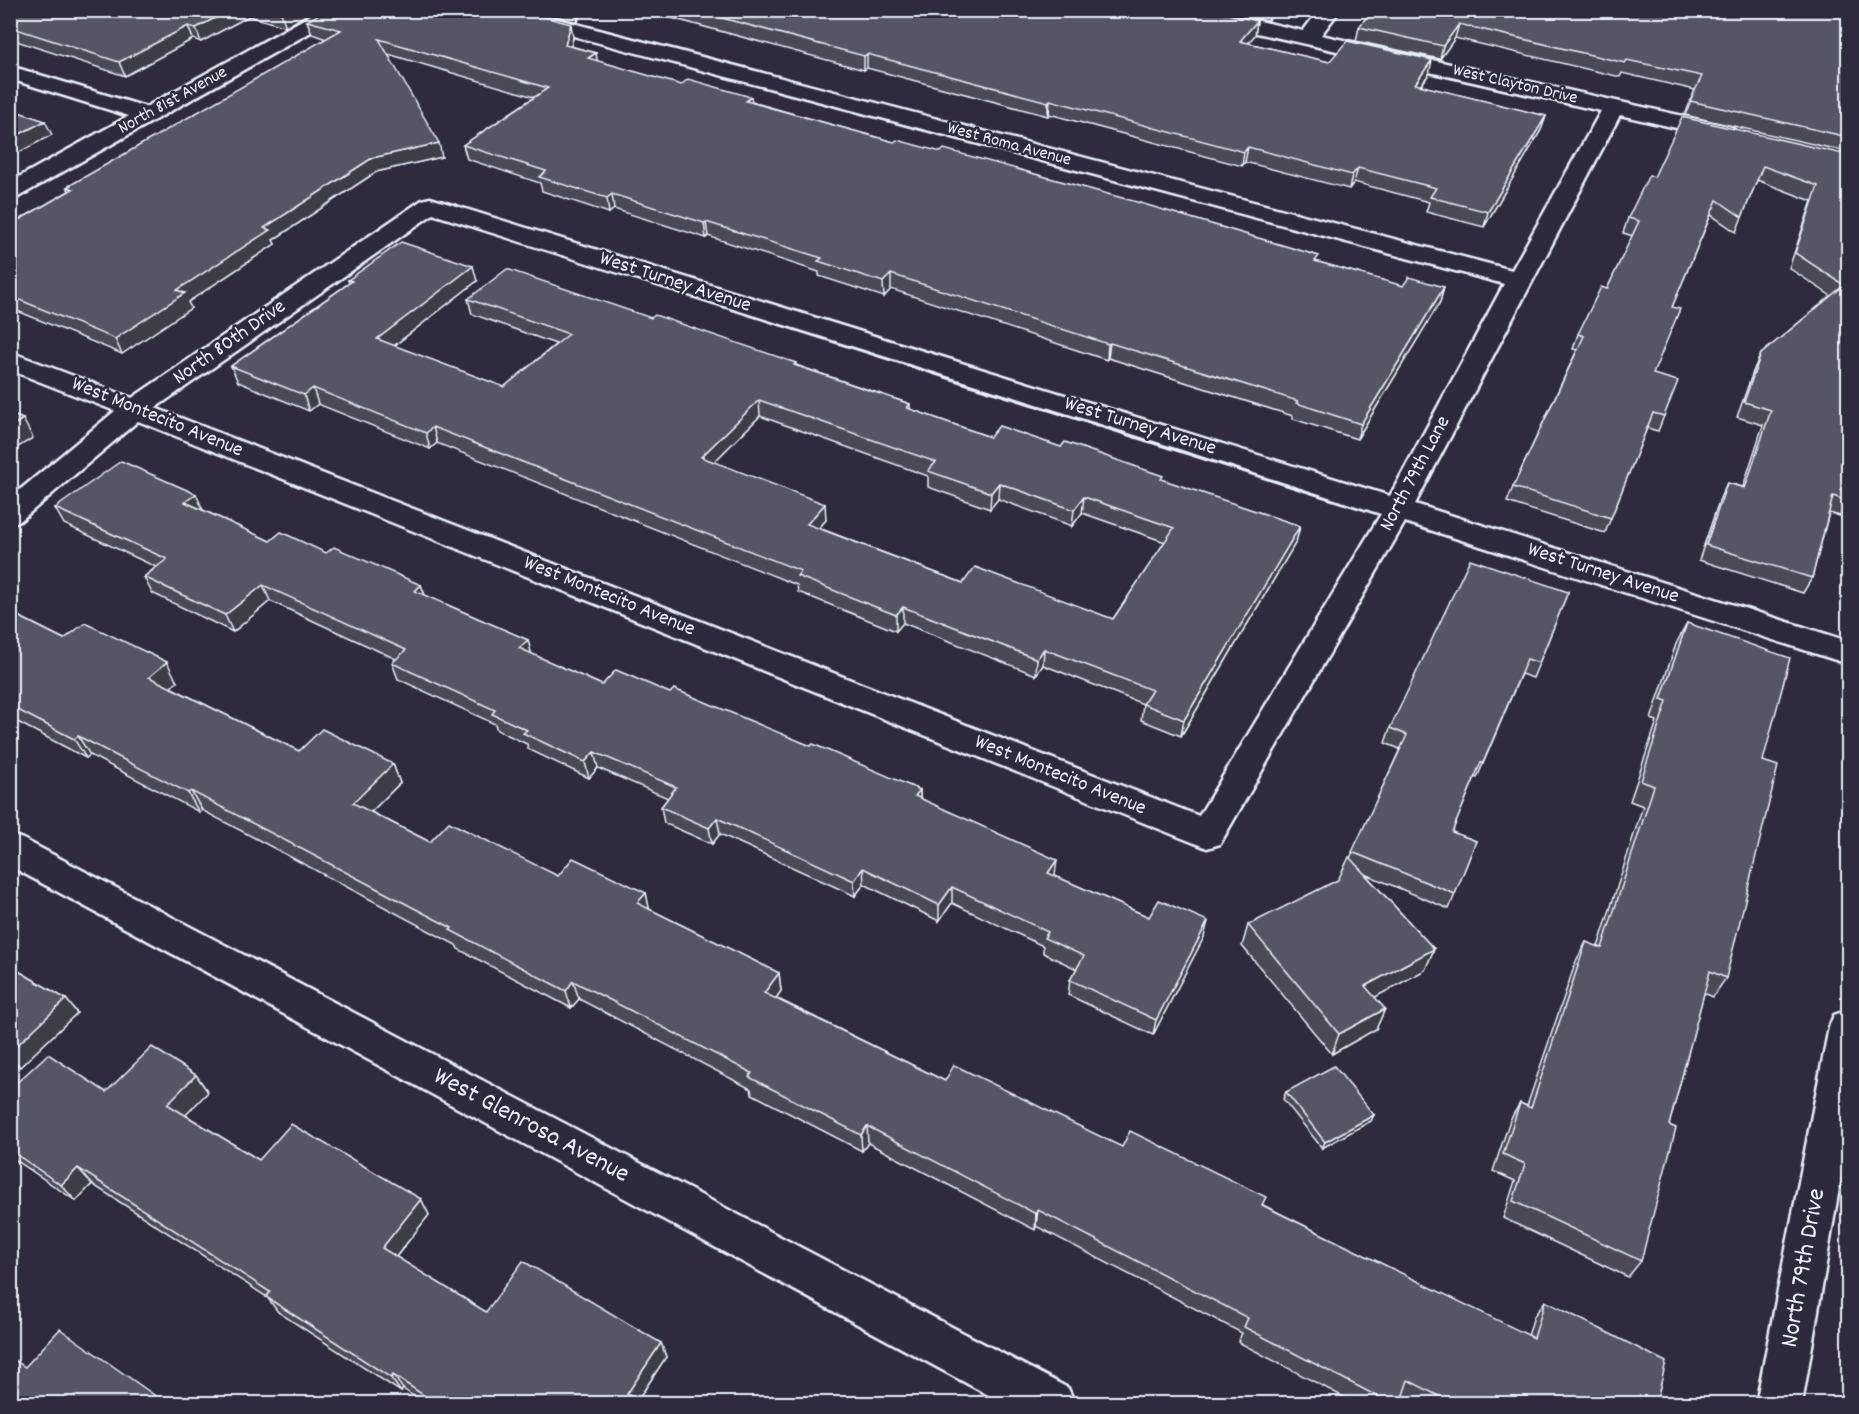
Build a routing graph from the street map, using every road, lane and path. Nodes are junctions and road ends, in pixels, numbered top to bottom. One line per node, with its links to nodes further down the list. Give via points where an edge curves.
1 (336, 10): 8 (street, North 81st Avenue)
2 (498, 10): 12 (street, West Roma Avenue)
3 (1182, 10): 5 (street, West Clayton Drive)
4 (1330, 10): 5 (street)
5 (1308, 39): 7 (street, West Clayton Drive)
6 (10, 72): 8 (street)
7 (1614, 107): 9 (street, West Clayton Drive); 12 (street, North 79th Lane)
8 (148, 115): 10 (street, North 81st Avenue)
9 (1748, 138)
10 (10, 192)
11 (430, 205): 14 (street, North 80th Drive); 15 (street, West Turney Avenue)
12 (1519, 280): 15 (street, North 79th Lane)
13 (10, 360): 14 (street, West Montecito Avenue)
14 (135, 409): 16 (street, North 80th Drive); 18 (street, West Montecito Avenue)
15 (1398, 509): 17 (street, West Turney Avenue); 18 (street, North 79th Lane)
16 (10, 514)
17 (1848, 653)
18 (1207, 834)
19 (10, 849): 22 (street, West Glenrosa Avenue)
20 (1848, 1027): 21 (street, North 79th Drive)
21 (1839, 1128): 23 (street, North 79th Drive)
22 (1052, 1404)
23 (1779, 1404)

